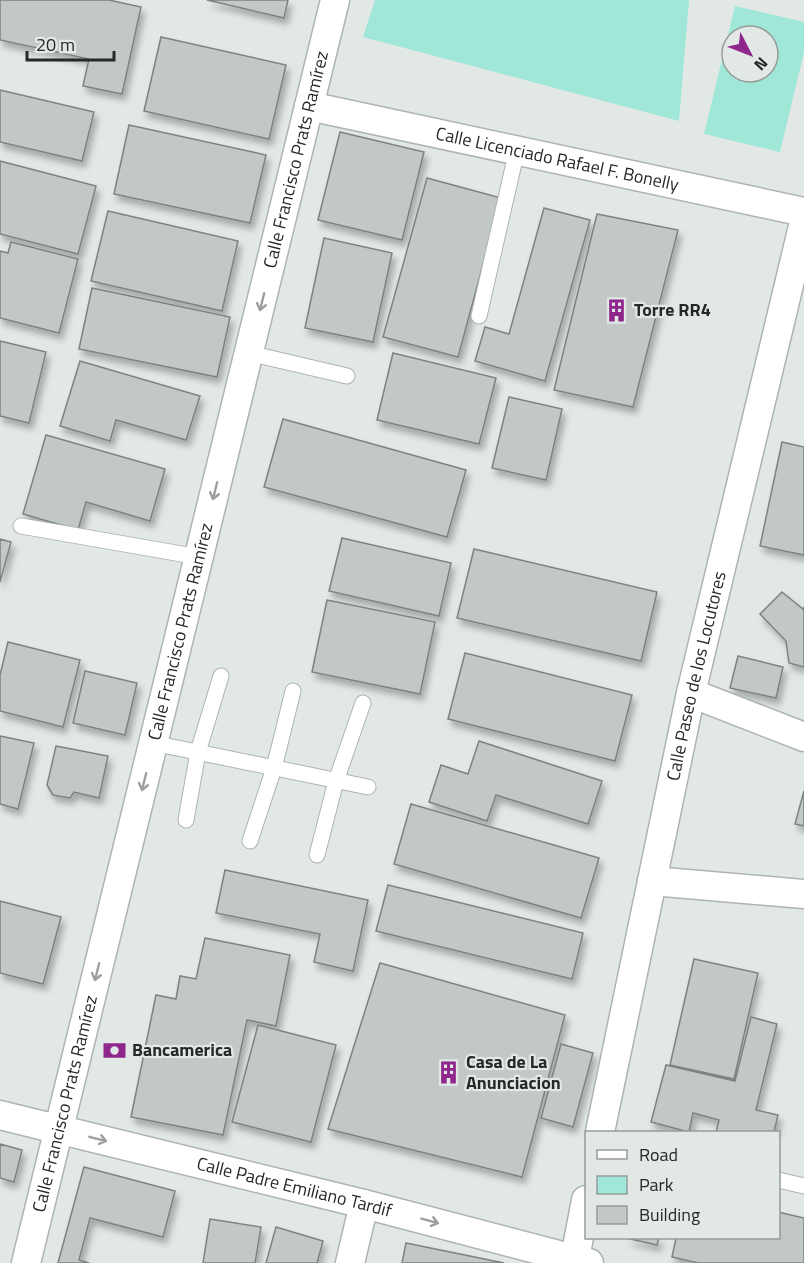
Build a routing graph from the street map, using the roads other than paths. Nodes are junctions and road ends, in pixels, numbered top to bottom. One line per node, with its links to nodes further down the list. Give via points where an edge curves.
1 (335, 0): 2 (street, Calle Francisco Prats Ramírez)
2 (309, 106): 3 (street, Calle Licenciado Rafael F. Bonelly); 7 (street, Calle Francisco Prats Ramírez, one-way to 7)
3 (517, 150): 4 (street, Calle Licenciado Rafael F. Bonelly); 6 (lane)
4 (804, 212)
5 (804, 222): 13 (street, Calle Paseo de los Locutores)
6 (479, 316)
7 (249, 354): 8 (lane); 10 (street, Calle Francisco Prats Ramírez, one-way to 10)
8 (347, 376)
9 (21, 526): 10 (lane)
10 (199, 557): 16 (street, Calle Francisco Prats Ramírez)
11 (221, 676): 17 (lane)
12 (292, 691): 18 (lane)
13 (691, 693): 15 (street); 24 (street, Calle Paseo de los Locutores)
14 (363, 703): 19 (lane)
15 (804, 737)
16 (153, 743): 17 (lane); 27 (street, Calle Francisco Prats Ramírez, one-way to 27)
17 (198, 752): 18 (lane); 21 (lane)
18 (274, 768): 19 (lane); 22 (lane)
19 (336, 781): 20 (lane); 23 (lane)
20 (368, 787)
21 (186, 820)
22 (250, 841)
23 (317, 855)
24 (652, 881): 25 (street); 28 (street, Calle Paseo de los Locutores)
25 (804, 894)
26 (0, 1115): 27 (street, Calle Padre Emiliano Tardif)
27 (58, 1130): 31 (street, Calle Padre Emiliano Tardif, one-way to 31); 34 (street, Calle Francisco Prats Ramírez)
28 (600, 1131)
29 (780, 1180): 30 (lane)
30 (804, 1186)
31 (364, 1204): 33 (street, Calle Padre Emiliano Tardif, one-way to 33); 35 (street)
32 (585, 1209): 33 (street)
33 (579, 1262)
34 (26, 1263)
35 (350, 1263)

